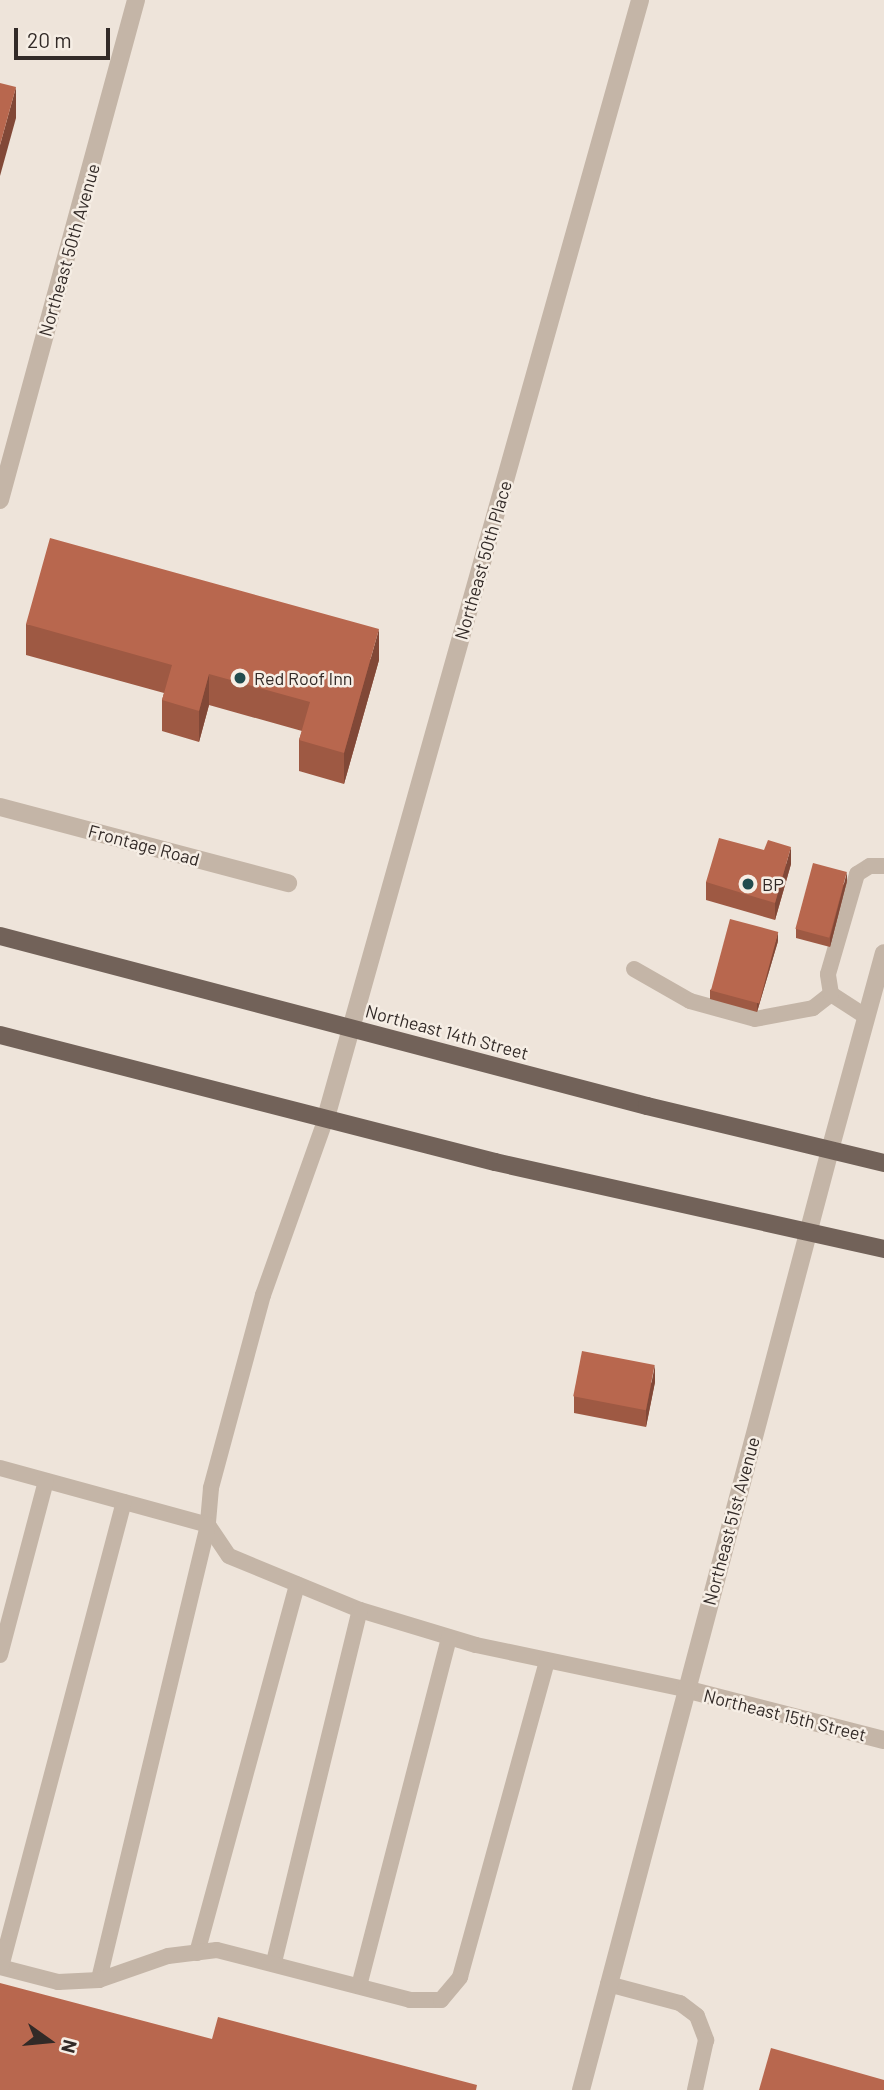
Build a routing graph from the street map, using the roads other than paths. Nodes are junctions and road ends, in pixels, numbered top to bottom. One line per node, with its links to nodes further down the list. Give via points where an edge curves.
1 (136, 0): 3 (street, Northeast 50th Avenue)
2 (640, 0): 12 (street, Northeast 50th Place)
3 (0, 500)
4 (0, 807): 6 (street, Frontage Road)
5 (884, 866): 10 (lane, via 870,866 857,874 850,889 828,974)
6 (288, 883)
7 (0, 936): 12 (main road, Northeast 14th Street)
8 (884, 953): 11 (street, Northeast 51st Avenue)
9 (634, 969): 10 (lane, via 690,1001 755,1019 813,1007)
10 (831, 994): 11 (lane)
11 (865, 1017): 15 (street, Northeast 51st Avenue)
12 (351, 1029): 14 (street, Northeast 50th Place); 15 (main road, Northeast 14th Street)
13 (0, 1035): 14 (main road)
14 (325, 1121): 17 (main road); 22 (lane, via 263,1295 211,1488)
15 (830, 1150): 16 (main road, Northeast 14th Street); 17 (street, Northeast 51st Avenue)
16 (884, 1163)
17 (809, 1233): 18 (main road); 29 (street, Northeast 51st Avenue)
18 (884, 1249)
19 (0, 1468): 20 (lane)
20 (46, 1481): 21 (lane); 25 (lane)
21 (124, 1502): 22 (lane); 33 (lane)
22 (208, 1525): 23 (lane, via 229,1556); 34 (lane)
23 (298, 1584): 24 (lane); 31 (lane)
24 (360, 1610): 26 (lane); 32 (lane)
25 (4, 1626): 27 (lane)
26 (449, 1637): 28 (lane); 36 (lane)
27 (0, 1655)
28 (547, 1661): 29 (lane); 36 (lane, via 460,1977 441,2000 410,2000)
29 (685, 1689): 30 (street, Northeast 15th Street); 35 (street, Northeast 51st Avenue)
30 (884, 1740)
31 (197, 1953): 32 (lane, via 217,1950); 34 (lane, via 168,1956)
32 (274, 1962): 36 (lane)
33 (1, 1967): 34 (lane, via 58,1982)
34 (99, 1980)
35 (608, 1984): 37 (street, Northeast 51st Avenue); 38 (lane, via 680,2003 697,2016 706,2040)
36 (359, 1986)
37 (581, 2090)
38 (695, 2090)

